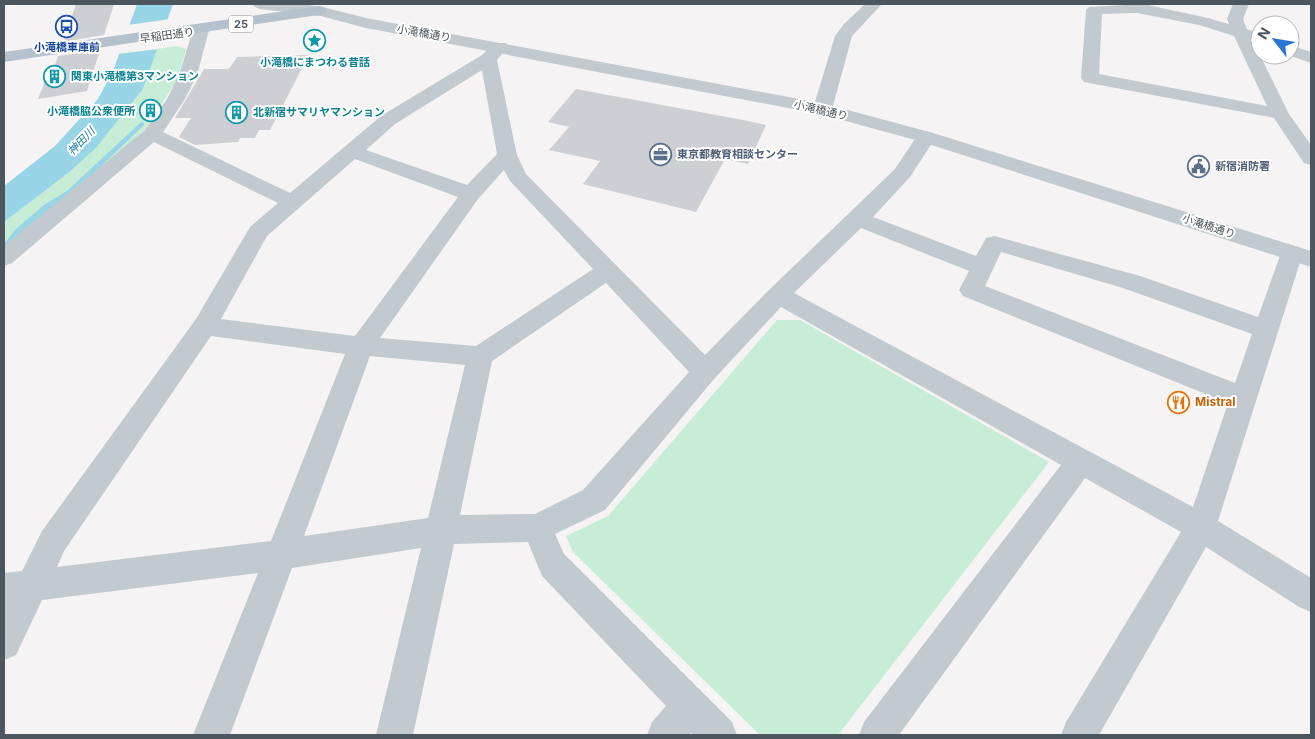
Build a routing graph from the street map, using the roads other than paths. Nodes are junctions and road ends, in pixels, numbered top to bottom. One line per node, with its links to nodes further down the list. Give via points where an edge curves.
1 (260, 4): 6 (street)
2 (349, 4): 6 (street)
3 (874, 4): 12 (street, via 844,36)
4 (1241, 4): 8 (street, via 1235,19)
5 (1136, 6): 8 (street); 13 (street, via 1094,10 1090,78)
6 (316, 8): 7 (main road, 早稲田通り / 25); 10 (street, 小滝橋通り)
7 (201, 30): 11 (main road, 早稲田通り / 25); 14 (street, via 188,75)
8 (1240, 32): 9 (street); 13 (street)
9 (1250, 35)
10 (494, 53): 12 (street, 小滝橋通り); 16 (street, via 388,120); 17 (street)
11 (4, 57)
12 (822, 109): 15 (street, 小滝橋通り)
13 (1280, 114): 18 (street)
14 (152, 134): 20 (street); 23 (street)
15 (926, 137): 21 (street, via 903,173); 22 (street, 小滝橋通り)
16 (351, 151): 19 (street); 20 (street)
17 (507, 155): 19 (street); 25 (street, via 517,177)
18 (1311, 159)
19 (471, 194): 29 (street)
20 (292, 202): 27 (street, via 258,232)
21 (858, 219): 24 (street); 26 (street)
22 (1302, 256): 28 (street)
23 (4, 258)
24 (982, 267): 28 (street, via 994,243 1208,307); 32 (street, via 971,290)
25 (608, 270): 30 (street); 31 (street)
26 (778, 295): 31 (street); 33 (street)
27 (205, 326): 29 (street); 38 (street)
28 (1267, 330): 32 (street)
29 (360, 346): 30 (street); 37 (street)
30 (480, 356): 36 (street)
31 (705, 372): 35 (street, via 594,500)
32 (1244, 398): 34 (street)
33 (1080, 461): 34 (street); 46 (street)
34 (1201, 527): 39 (street); 47 (street)
35 (537, 528): 36 (street); 41 (street, via 553,565)
36 (442, 530): 37 (street); 43 (street)
37 (280, 555): 38 (street); 42 (street)
38 (18, 588): 40 (street)
39 (1311, 596)
40 (4, 644)
41 (690, 707): 44 (street); 45 (street)
42 (212, 735)
43 (396, 735)
44 (665, 735)
45 (719, 735)
46 (877, 735)
47 (1079, 735)

